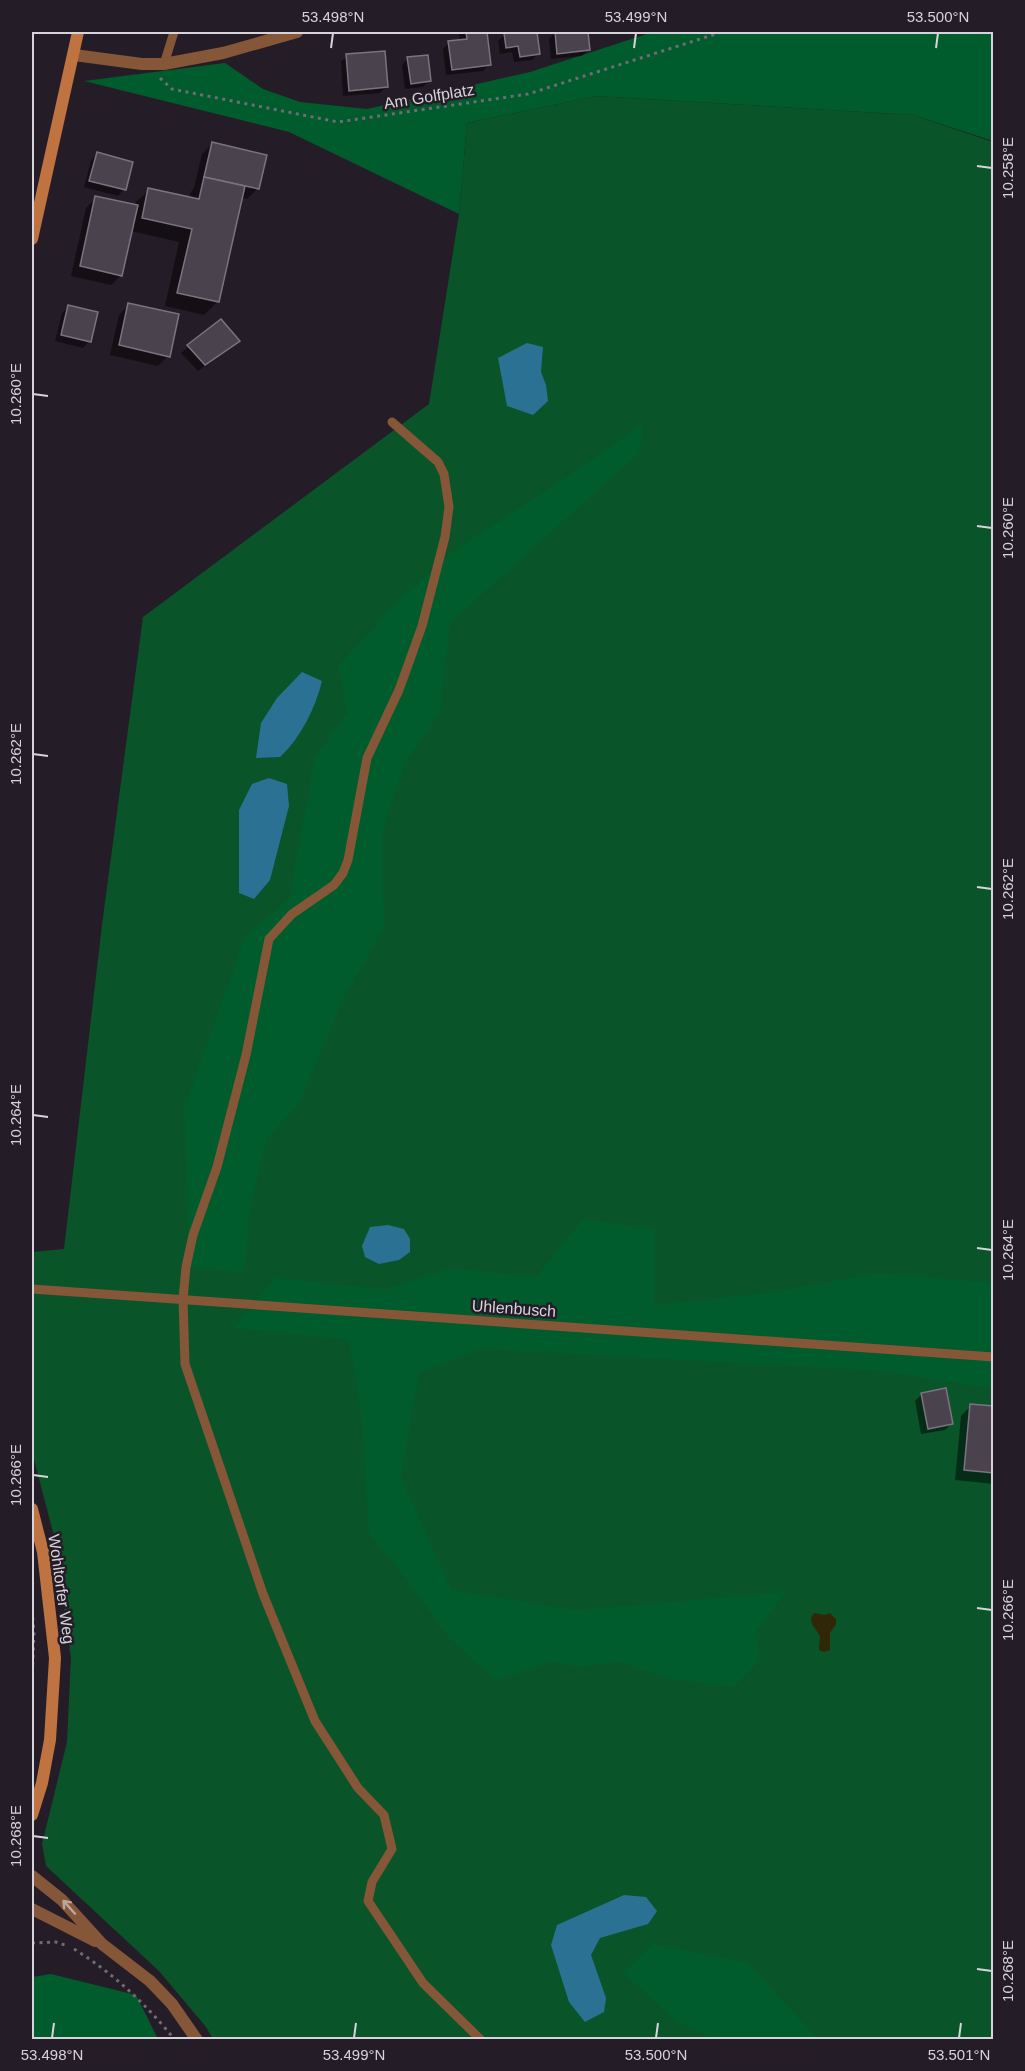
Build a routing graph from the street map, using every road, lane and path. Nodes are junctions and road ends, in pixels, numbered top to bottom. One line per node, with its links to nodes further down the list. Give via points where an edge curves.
1 (78, 32): 5 (main road)
2 (174, 32): 7 (lane)
3 (297, 32): 7 (street, via 223,53)
4 (722, 32): 6 (path, Am Golfplatz, via 528,93 338,122 172,89)
5 (74, 55): 6 (street); 8 (main road)
6 (142, 64): 7 (street)
7 (164, 64)
8 (32, 239)
9 (392, 422): 11 (lane, via 438,462 444,474 449,507 444,537 422,626 399,690 367,758 343,873 334,885 292,914 268,939 246,1055 217,1167 193,1235)
10 (32, 1289): 11 (lane, Uhlenbusch)
11 (183, 1299): 12 (lane, Uhlenbusch); 25 (lane, via 185,1364 263,1594 315,1721 358,1788 384,1815 393,1850 372,1882 368,1901 423,1983)
12 (993, 1357)
13 (32, 1509): 16 (main road, Wohltorfer Weg, via 43,1552 55,1658 50,1740)
14 (32, 1610): 15 (path)
15 (32, 1682)
16 (32, 1815)
17 (32, 1876): 22 (street, one-way to 17, via 62,1900)
18 (32, 1909): 19 (street)
19 (46, 1917): 20 (street); 22 (street)
20 (32, 1918)
21 (32, 1943): 23 (path, via 56,1942 81,1953 128,1989)
22 (102, 1944): 24 (street, via 150,1981)
23 (175, 2040)
24 (197, 2040)
25 (481, 2040)

